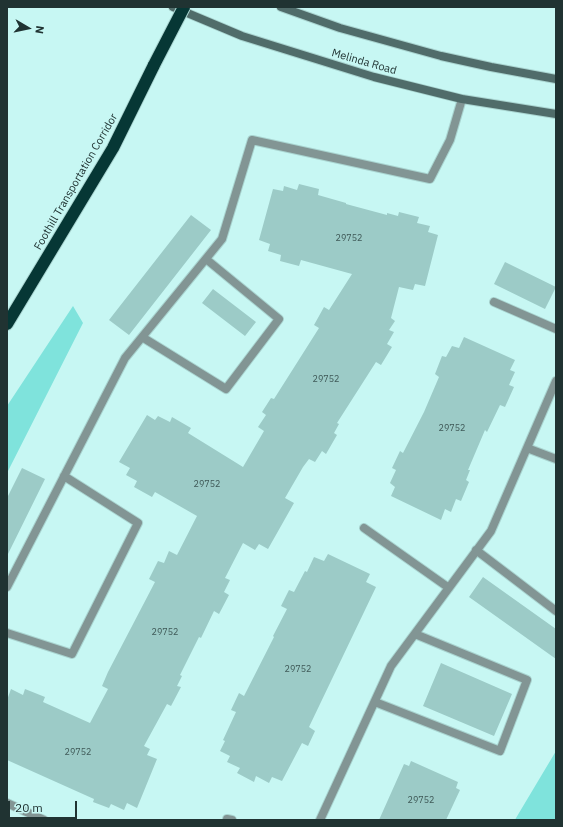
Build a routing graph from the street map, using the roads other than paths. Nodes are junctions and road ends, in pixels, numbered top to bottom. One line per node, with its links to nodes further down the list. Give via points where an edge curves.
1 (173, 7): 5 (main road, Melinda Road, via 242,36 374,77)
2 (184, 7): 9 (highway, Foothill Transportation Corridor, bridge, via 113,148)
3 (281, 7): 4 (main road, via 340,28 441,56)
4 (556, 78)
5 (462, 99): 6 (main road, Melinda Road); 7 (lane, via 450,140 430,178 252,140 222,238)
6 (556, 114)
7 (206, 259): 11 (lane); 11 (lane, via 278,319 226,389)
8 (494, 302): 10 (lane)
9 (7, 324)
10 (556, 329)
11 (142, 337): 15 (lane, via 125,358)
12 (556, 383): 13 (lane)
13 (527, 448): 14 (lane); 17 (lane, via 491,530)
14 (556, 459)
15 (64, 476): 18 (lane); 21 (lane, via 138,523 72,654)
16 (364, 528): 19 (lane)
17 (476, 550): 19 (lane); 20 (lane)
18 (7, 587)
19 (449, 588): 22 (lane)
20 (556, 611)
21 (7, 633)
22 (415, 634): 23 (lane, via 391,666); 23 (lane, via 526,680 500,751)
23 (375, 702): 26 (lane)
24 (7, 803): 25 (lane)
25 (44, 820)
26 (320, 820)

